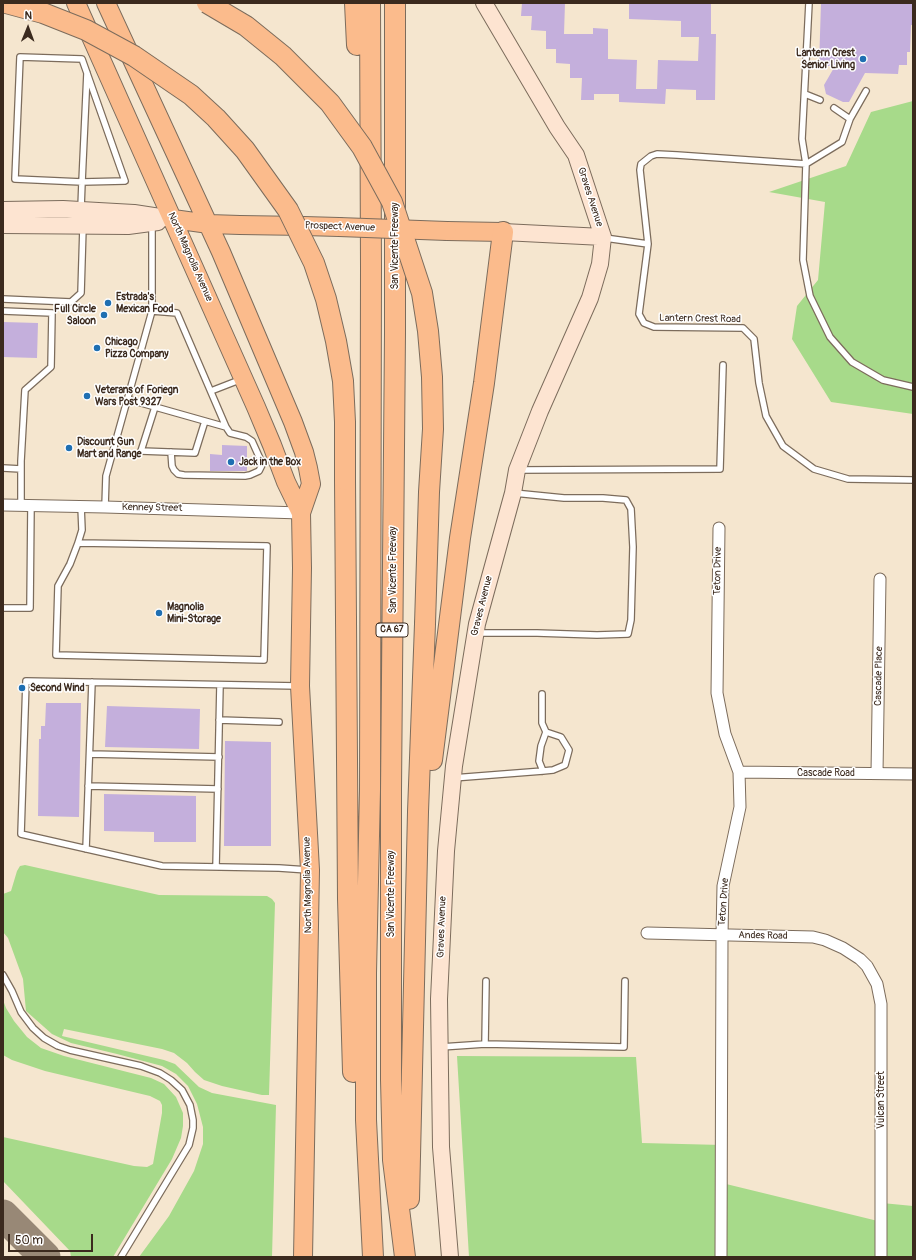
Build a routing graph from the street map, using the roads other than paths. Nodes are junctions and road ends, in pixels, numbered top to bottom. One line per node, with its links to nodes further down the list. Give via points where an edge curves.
1 (6, 3): 87 (highway, bridge, via 44,13 86,30 134,56 191,95 216,118 245,150 288,210 314,263 326,299 343,381 348,899 353,1069)
2 (32, 3): 11 (highway)
3 (76, 3): 22 (main road, North Magnolia Avenue)
4 (106, 3): 24 (main road, North Magnolia Avenue)
5 (208, 3): 73 (highway, bridge, via 246,26 283,56 330,103 362,147 392,202 422,293 432,377 433,429)
6 (355, 3): 29 (highway, via 359,108)
7 (370, 3): 29 (highway, CA 67)
8 (395, 3): 88 (highway, San Vicente Freeway / CA 67, via 391,1080 394,1160)
9 (484, 3): 27 (main road, Graves Avenue, via 576,155)
10 (809, 3): 14 (lane)
11 (3, 11)
12 (87, 73): 19 (lane); 19 (lane, via 125,181); 19 (lane, via 82,59 20,57 15,179)
13 (866, 91): 17 (lane)
14 (805, 94): 15 (lane); 18 (lane, via 802,139)
15 (820, 100)
16 (834, 108): 17 (lane)
17 (850, 119): 18 (lane, via 842,142)
18 (806, 164): 28 (lane, Lantern Crest Road, via 657,154 651,156 641,164 640,170); 35 (lane, via 803,260 810,296 830,337 852,362 883,380)
19 (82, 182): 21 (lane)
20 (3, 210): 21 (main road, Prospect Avenue, via 63,209)
21 (82, 218): 22 (main road, Prospect Avenue, via 134,213); 23 (main road, Prospect Avenue, via 128,226); 25 (main road, Prospect Avenue); 30 (lane, via 81,293 71,302)
22 (173, 220): 23 (main road, Prospect Avenue); 24 (main road, Prospect Avenue); 34 (main road, North Magnolia Avenue)
23 (152, 223): 32 (lane)
24 (209, 224): 26 (main road, Prospect Avenue, bridge); 51 (main road, North Magnolia Avenue, via 304,452 311,484)
25 (3, 225)
26 (503, 232): 27 (main road, Prospect Avenue); 73 (highway, via 429,784)
27 (603, 237): 28 (lane); 44 (main road, Graves Avenue, via 600,264 590,298)
28 (648, 244): 45 (lane, Lantern Crest Road, via 639,314 644,323 654,327 743,328 754,339 766,416 783,446 814,468 848,479)
29 (371, 268): 87 (highway, CA 67, via 370,790 366,1120)
30 (3, 299)
31 (3, 311): 43 (lane, via 52,313 51,367 25,390)
32 (152, 311): 36 (lane, via 177,313); 37 (lane)
33 (723, 365): 44 (lane, via 720,469)
34 (244, 379): 36 (lane); 51 (main road, North Magnolia Avenue)
35 (913, 387)
36 (211, 391): 40 (lane)
37 (127, 399): 38 (lane); 50 (lane, via 106,476)
38 (155, 407): 39 (lane); 41 (lane, via 141,451)
39 (205, 421): 40 (lane); 41 (lane, via 195,453)
40 (226, 427): 41 (lane, via 230,432 252,441 262,465 258,471 245,476 178,474 172,466)
41 (171, 452)
42 (3, 468): 43 (lane)
43 (21, 469): 48 (lane)
44 (517, 470): 46 (main road, Graves Avenue)
45 (913, 480)
46 (513, 493): 56 (main road, Graves Avenue); 56 (lane, via 626,500 631,509 633,548 631,620 628,634)
47 (3, 505): 48 (street, Kenney Street)
48 (26, 505): 49 (street, Kenney Street); 55 (lane, via 30,608)
49 (81, 506): 50 (street, Kenney Street); 53 (lane, via 82,530)
50 (105, 507): 51 (street, Kenney Street)
51 (301, 513): 59 (main road, North Magnolia Avenue)
52 (719, 528): 67 (street, Teton Drive, via 717,693 724,734)
53 (78, 542): 53 (lane, via 58,586 56,655 264,660 267,546)
54 (880, 580): 68 (street, Cascade Place)
55 (3, 608)
56 (475, 633): 70 (main road, Graves Avenue)
57 (92, 682): 58 (lane); 64 (lane); 74 (lane, via 26,681 21,834)
58 (220, 685): 59 (lane); 61 (lane)
59 (300, 686): 76 (main road, North Magnolia Avenue)
60 (542, 694): 63 (lane, via 542,723)
61 (219, 720): 62 (lane); 65 (lane)
62 (279, 722)
63 (546, 732): 66 (lane, via 539,761); 66 (lane, via 561,737 569,750 565,765)
64 (90, 754): 65 (lane); 71 (lane)
65 (219, 757): 72 (lane)
66 (543, 771): 70 (lane)
67 (739, 772): 68 (street, Cascade Road); 78 (street, Teton Drive, via 740,806 723,886)
68 (877, 773): 69 (street, Cascade Road)
69 (913, 774)
70 (453, 778): 84 (main road, Graves Avenue, via 446,851 439,999)
71 (88, 786): 72 (lane); 74 (lane)
72 (218, 789): 75 (lane)
73 (418, 812): 88 (highway)
74 (86, 849): 75 (lane, via 162,866)
75 (216, 867): 76 (lane)
76 (310, 870): 86 (main road, North Magnolia Avenue)
77 (647, 933): 78 (street, Andes Road)
78 (722, 935): 79 (street, Andes Road, via 813,937 835,943); 90 (street, Teton Drive)
79 (852, 953): 91 (street, Vulcan Street, via 872,974 881,1004)
80 (3, 975): 85 (lane, via 21,1012 44,1038 70,1050 141,1066 160,1073 182,1090 190,1105 193,1120 189,1145)
81 (486, 981): 83 (lane)
82 (625, 982): 83 (lane, via 624,1047)
83 (485, 1044): 84 (lane)
84 (440, 1047): 89 (main road, Graves Avenue, via 441,1147)
85 (121, 1257)
86 (303, 1257)
87 (373, 1257)
88 (406, 1257)
89 (450, 1257)
90 (721, 1257)
91 (881, 1257)

